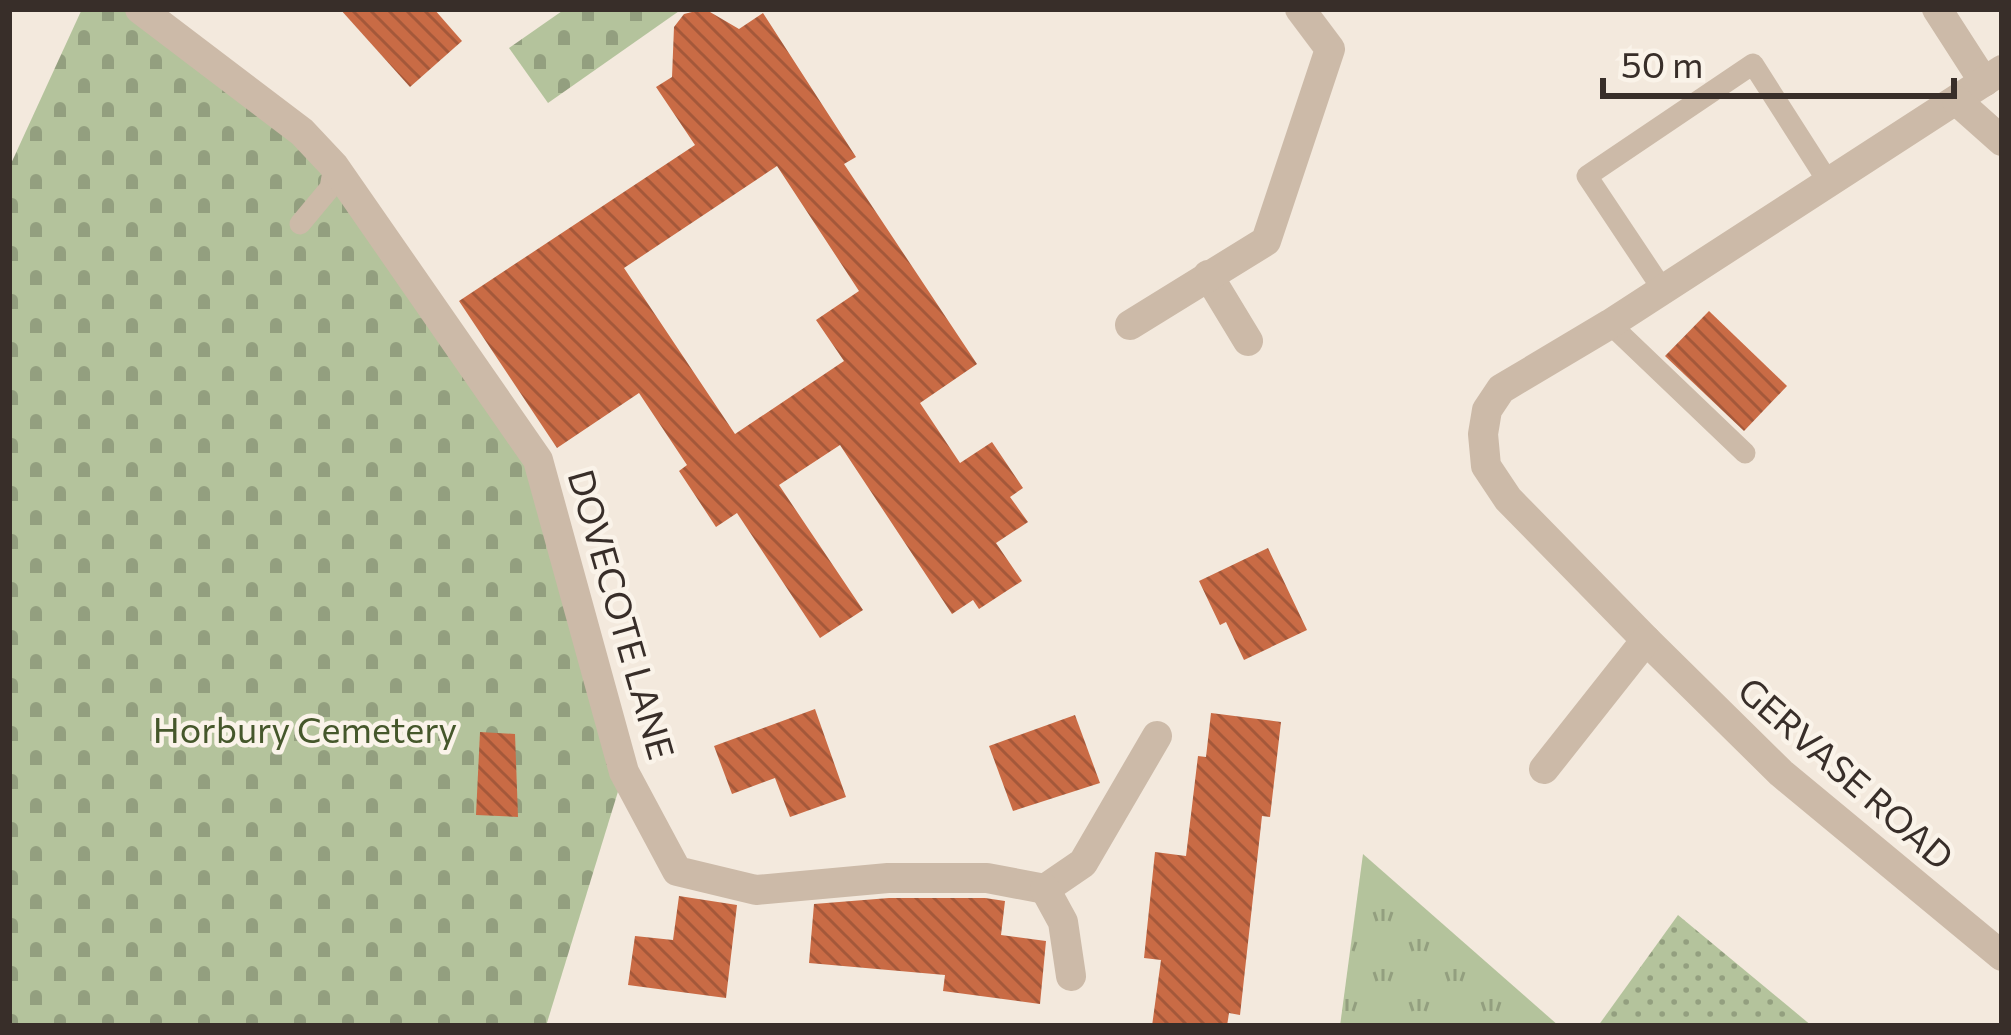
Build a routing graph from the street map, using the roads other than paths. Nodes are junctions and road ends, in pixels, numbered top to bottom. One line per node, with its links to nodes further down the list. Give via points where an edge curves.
1 (140, 9): 7 (street, DOVECOTE LANE, via 302,132)
2 (1300, 9): 10 (street, via 1330,49 1266,241)
3 (1937, 9): 4 (street)
4 (1993, 76): 5 (street)
5 (1958, 101): 6 (street); 8 (street)
6 (2002, 141)
7 (334, 166): 9 (lane, via 330,188); 19 (street, DOVECOTE LANE, via 538,460 624,772 677,871 756,890 888,878 987,878)
8 (1827, 180): 11 (street); 11 (lane, via 1753,64 1587,176)
9 (300, 224)
10 (1208, 275): 13 (street); 14 (street)
11 (1663, 290): 12 (street)
12 (1610, 324): 15 (lane); 16 (street, GERVASE ROAD, via 1501,389 1487,410 1486,466 1508,500)
13 (1130, 325)
14 (1248, 341)
15 (1744, 453)
16 (1646, 640): 18 (street); 20 (street, GERVASE ROAD, via 1781,773)
17 (1157, 736): 19 (street, via 1083,863)
18 (1544, 769)
19 (1045, 889): 21 (street, via 1063,922)
20 (2002, 956)
21 (1071, 976)

